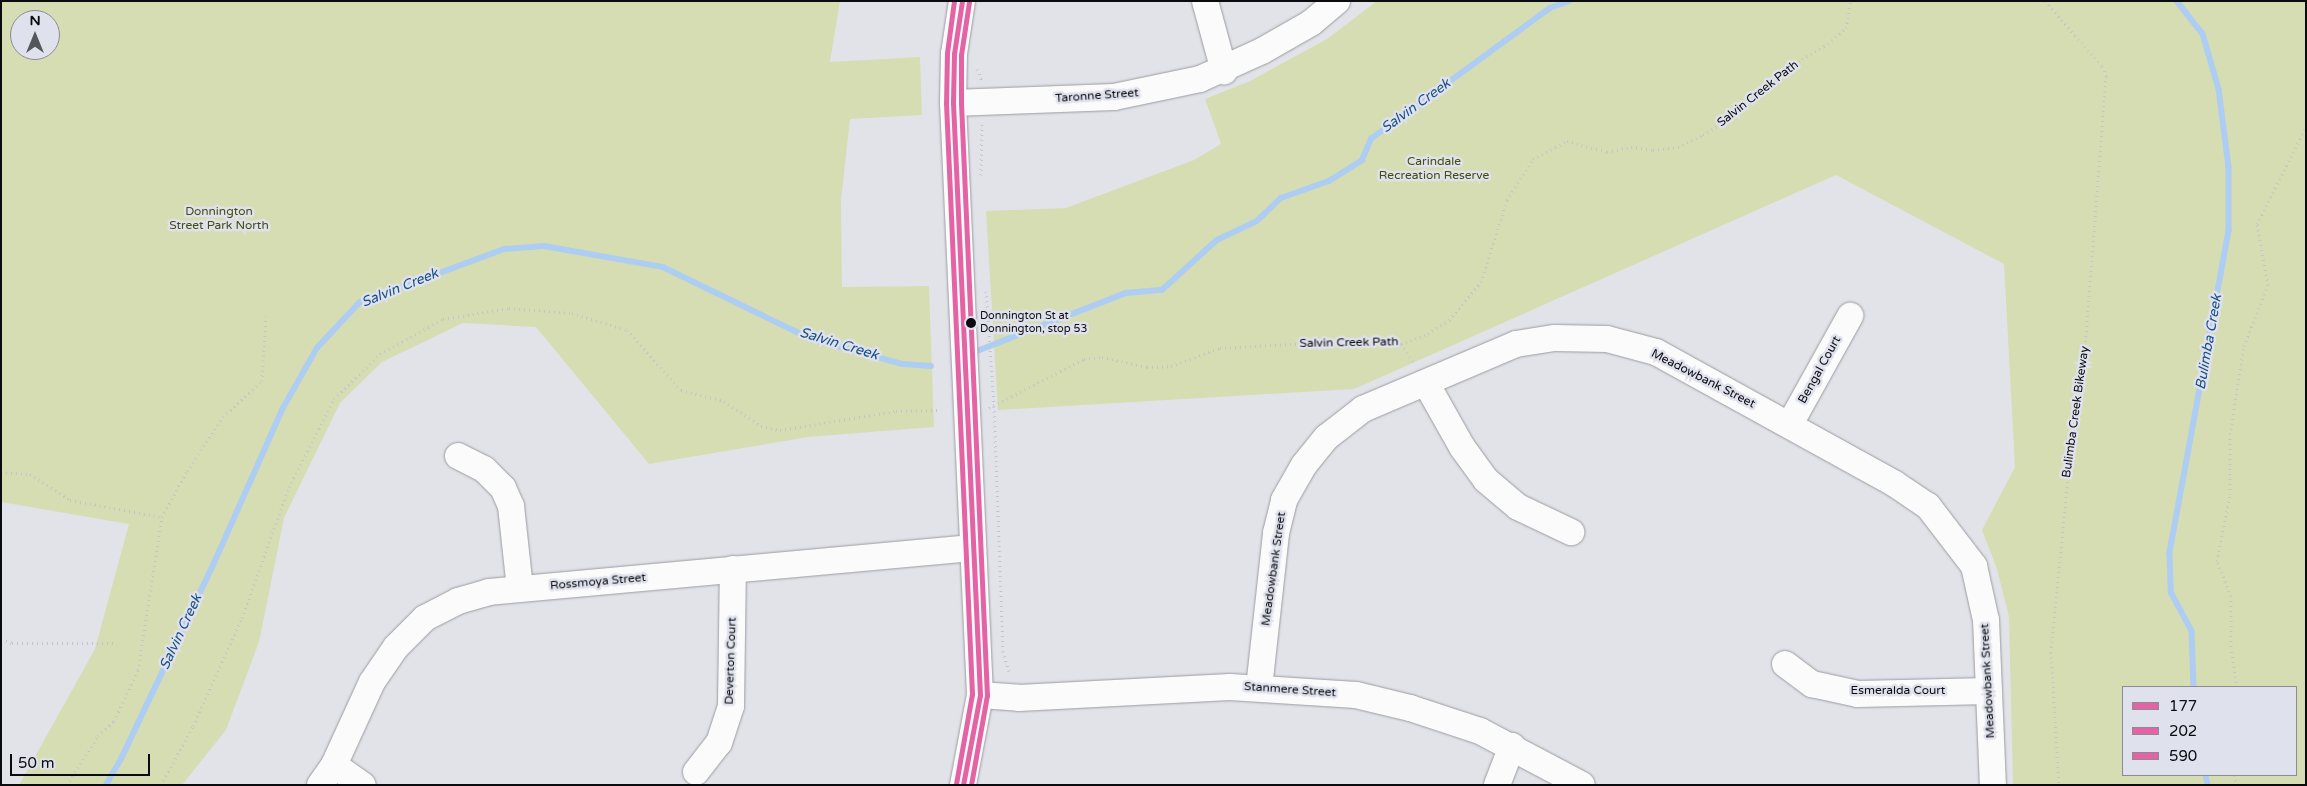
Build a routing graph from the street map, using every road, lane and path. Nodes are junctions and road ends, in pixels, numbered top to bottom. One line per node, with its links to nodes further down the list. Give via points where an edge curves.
1 (962, 1): 7 (street, via 954,54)
2 (1205, 1): 6 (street)
3 (1338, 1): 6 (street, Taronne Street, via 1311,23)
4 (1850, 1): 14 (path, Salvin Creek Path, via 1846,28 1828,44 1802,59 1734,116 1703,135 1678,147 1653,150 1631,147 1607,152 1567,141 1533,159 1507,200 1481,282 1449,320 1428,334)
5 (2045, 1): 43 (path, Bulimba Creek Bikeway, via 2102,66 2106,76 2084,363 2070,457 2051,652)
6 (1224, 71): 7 (street, Taronne Street, via 1157,90 1114,97)
7 (953, 103): 23 (street)
8 (982, 121): 10 (path)
9 (2306, 127): 30 (path, via 2258,224 2268,285 2244,346 2244,366 2230,434 2230,494 2217,561 2231,596 2231,647)
10 (981, 183)
11 (986, 287): 16 (path)
12 (266, 316): 21 (path, via 262,381 223,417 186,471)
13 (1850, 316): 18 (street, Bengal Court)
14 (1401, 344): 15 (path); 16 (path, Salvin Creek Path, via 1247,345 1220,348 1171,366 1155,367 1102,357 1084,359)
15 (1421, 374): 18 (street, Meadowbank Street, via 1516,344 1555,338 1607,339 1656,352); 22 (street, via 1462,447 1486,480 1518,507); 31 (street, Meadowbank Street, via 1363,408 1327,437 1304,465 1284,500 1276,533)
16 (994, 406): 17 (path, Salvin Creek Path); 29 (path, via 1002,651)
17 (989, 408)
18 (1790, 424): 32 (street, Meadowbank Street, via 1928,506 1974,566 1986,620)
19 (458, 456): 25 (street, via 484,469 503,488 511,506)
20 (1, 472): 21 (path, via 30,474 70,500)
21 (162, 517): 37 (path, via 138,670 114,721 98,736)
22 (1571, 532)
23 (973, 548): 24 (street, Rossmoya Street); 33 (street)
24 (733, 569): 25 (street, Rossmoya Street); 35 (street, Deverton Court, via 731,706 719,743)
25 (520, 589): 36 (street, Rossmoya Street, via 473,597 425,618 396,647 372,682)
26 (1, 639): 27 (path, via 12,644)
27 (116, 644)
28 (1785, 664): 32 (street, Esmeralda Court, via 1812,684 1858,694)
29 (1009, 672)
30 (2237, 686)
31 (1260, 688): 33 (street, Stanmere Street, via 1019,698); 34 (street, Stanmere Street, via 1356,695 1410,708 1480,731)
32 (1989, 691): 42 (street, Meadowbank Street)
33 (980, 695): 39 (street)
34 (1512, 746): 40 (street); 41 (street, Stanmere Street)
35 (696, 772)
36 (327, 775): 38 (street)
37 (67, 785)
38 (364, 785)
39 (963, 785)
40 (1497, 785)
41 (1582, 785)
42 (1993, 785)
43 (2058, 785)

